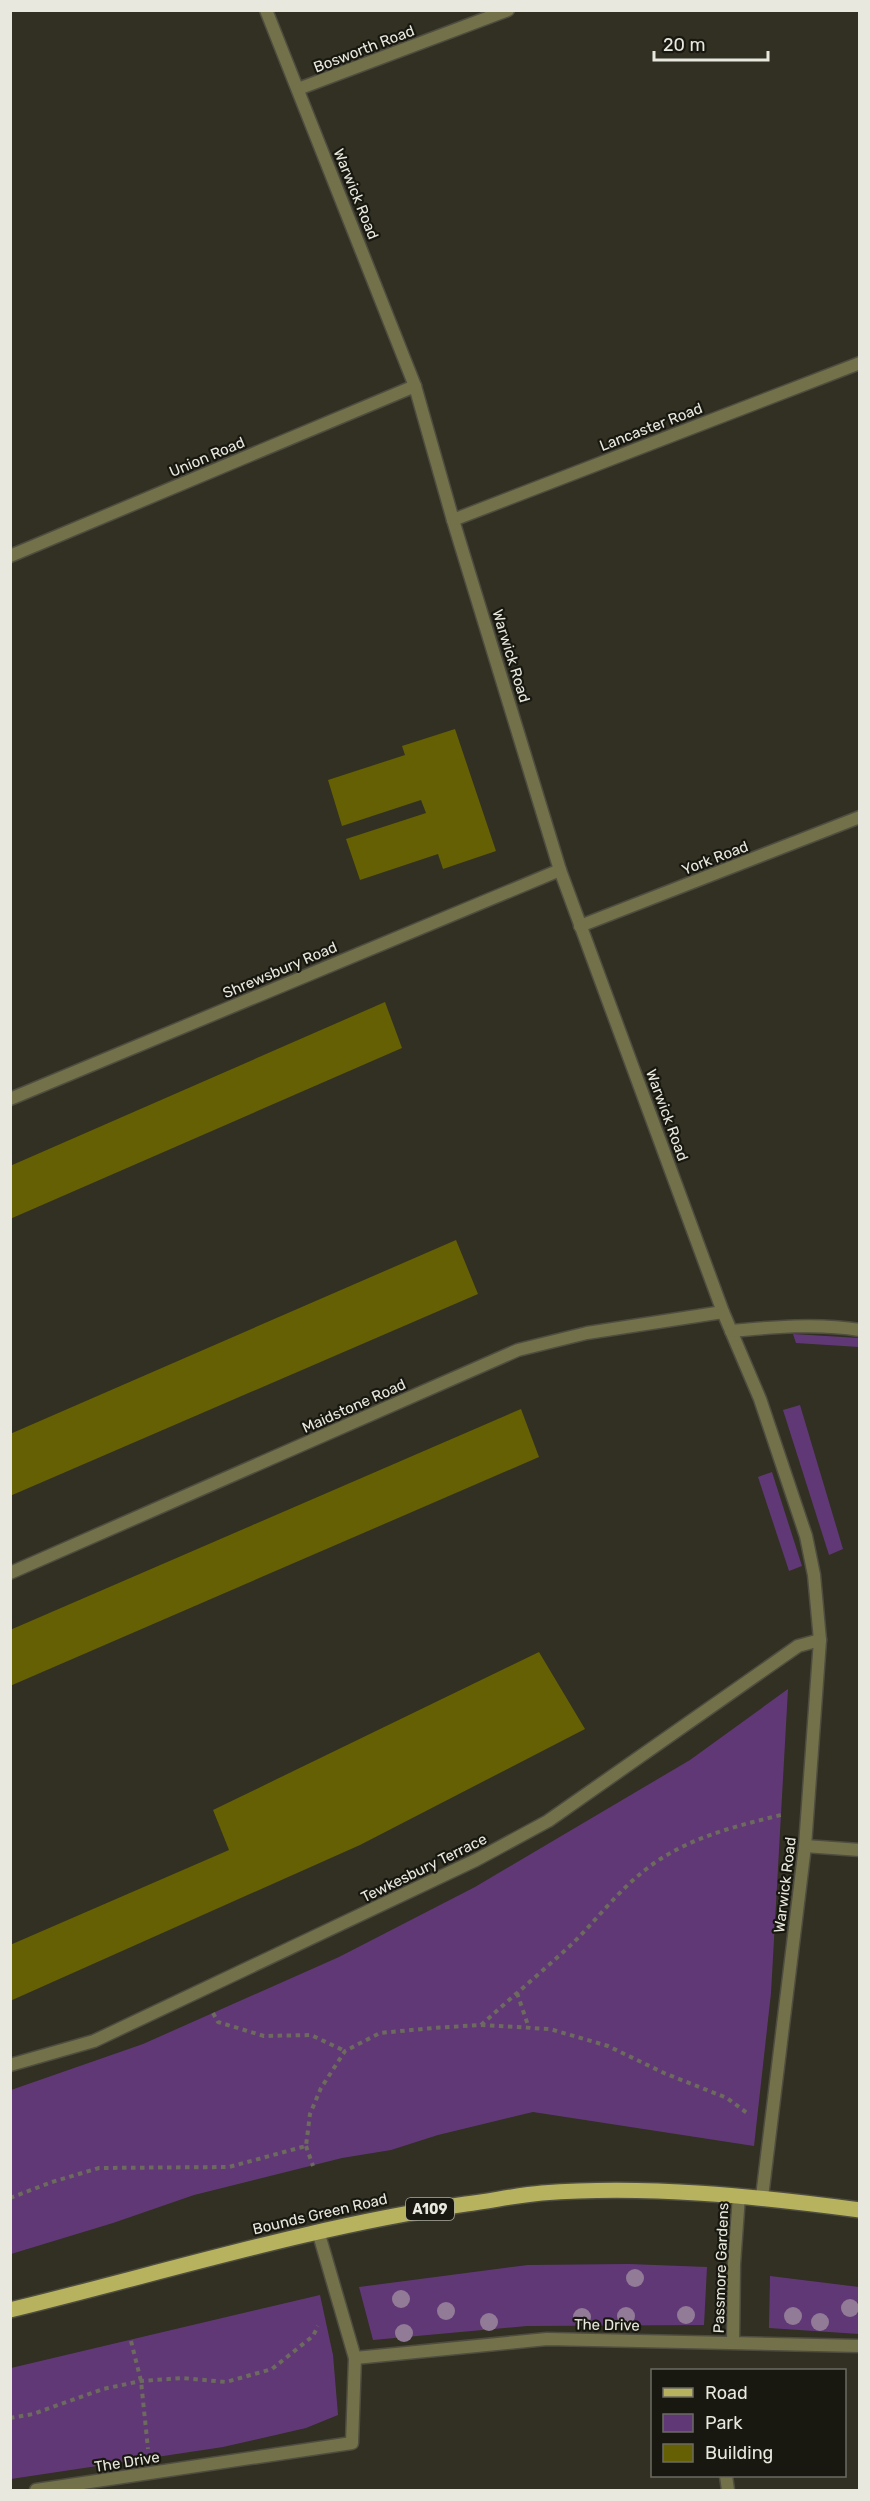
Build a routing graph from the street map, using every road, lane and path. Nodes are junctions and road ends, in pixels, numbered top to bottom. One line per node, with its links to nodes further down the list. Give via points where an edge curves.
1 (266, 10): 3 (street, Warwick Road)
2 (508, 10): 3 (street, Bosworth Road)
3 (298, 90): 5 (street, Warwick Road)
4 (860, 363): 6 (street, Lancaster Road)
5 (416, 386): 6 (street, Warwick Road); 7 (street, Union Road)
6 (453, 520): 9 (street, Warwick Road)
7 (10, 556)
8 (860, 817): 10 (street, York Road)
9 (560, 870): 10 (street, Warwick Road); 11 (street, Shrewsbury Road)
10 (580, 926): 12 (street, Warwick Road)
11 (10, 1099)
12 (723, 1312): 14 (street, Warwick Road); 15 (street, Maidstone Road, via 587,1333 518,1350)
13 (860, 1330): 14 (street, via 771,1327)
14 (731, 1331): 16 (street, Warwick Road, via 806,1536)
15 (10, 1573)
16 (820, 1640): 18 (street, Warwick Road); 20 (street, Tewkesbury Terrace, via 798,1646 548,1821 477,1860)
17 (787, 1814): 21 (path, via 724,1829 653,1864)
18 (805, 1846): 19 (street); 30 (street, Warwick Road)
19 (860, 1850)
20 (203, 1990): 24 (path, via 218,2022 264,2036 311,2035); 25 (street, Tewkesbury Terrace, via 94,2041)
21 (517, 1993): 22 (path); 23 (path)
22 (480, 2025): 23 (path); 24 (path, via 380,2033)
23 (529, 2028): 26 (path, via 550,2029 608,2046 727,2098)
24 (345, 2051): 27 (path, via 321,2088 310,2114)
25 (10, 2065)
26 (753, 2117)
27 (306, 2146): 28 (path); 31 (path, via 229,2168 99,2168)
28 (313, 2166)
29 (739, 2196): 30 (main road, Bounds Green Road / A109); 33 (main road, Bounds Green Road / A109, via 542,2193 417,2211); 37 (street, Passmore Gardens)
30 (762, 2197): 32 (main road, Bounds Green Road / A109)
31 (10, 2198)
32 (860, 2210)
33 (318, 2231): 34 (street, The Drive); 35 (main road, Bounds Green Road / A109)
34 (334, 2289): 39 (street, The Drive); 40 (path, via 313,2336 272,2368 226,2382 182,2378)
35 (10, 2310)
36 (131, 2341): 40 (path)
37 (733, 2342): 38 (street, The Drive); 39 (street, The Drive, via 548,2339)
38 (860, 2346)
39 (355, 2358): 42 (street, The Drive, via 352,2443)
40 (141, 2381): 41 (path); 42 (path)
41 (10, 2418)
42 (150, 2473): 43 (street, The Drive)
43 (36, 2490)

